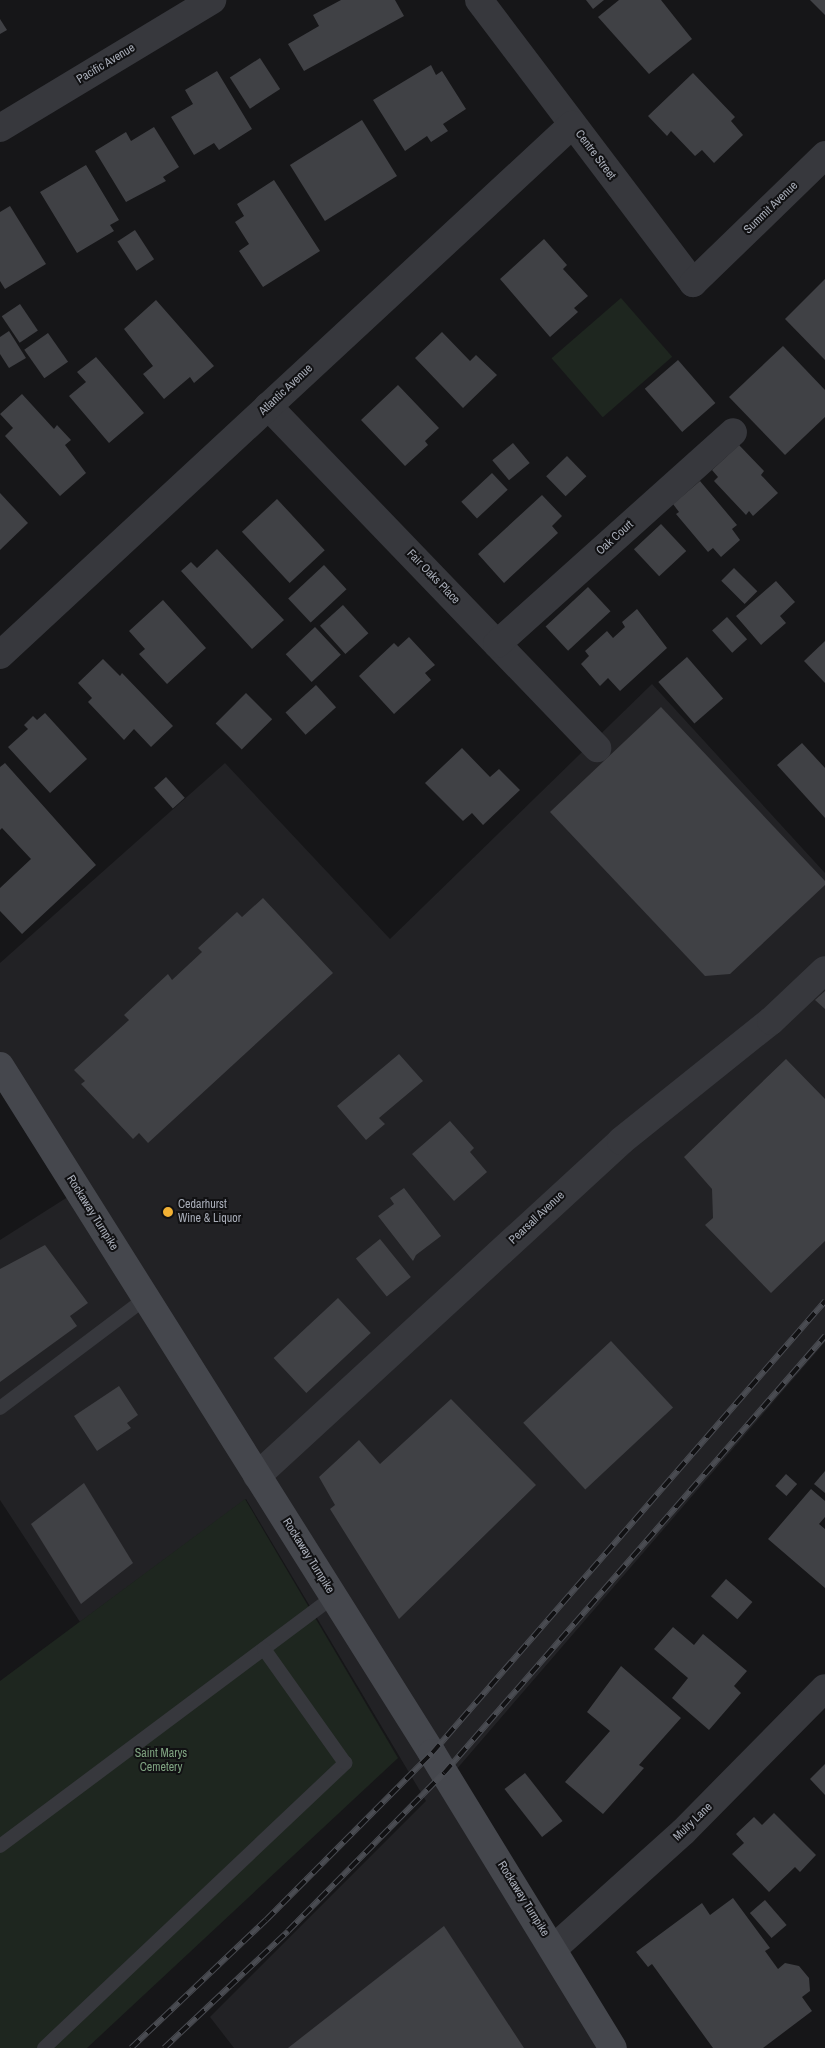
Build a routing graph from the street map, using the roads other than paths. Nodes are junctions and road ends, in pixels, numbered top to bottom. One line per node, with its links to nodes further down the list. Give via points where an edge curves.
1 (212, 0): 4 (street, Pacific Avenue)
2 (479, 0): 3 (street, Centre Street)
3 (572, 125): 6 (street, Centre Street, via 693,283); 7 (street, Atlantic Avenue)
4 (0, 128)
5 (825, 155): 6 (street, Summit Avenue)
6 (716, 260)
7 (268, 406): 9 (street, Fair Oaks Place); 10 (street, Atlantic Avenue)
8 (733, 432): 9 (street, Oak Court)
9 (497, 644): 11 (street, Fair Oaks Place)
10 (0, 655)
11 (597, 748)
12 (825, 970): 17 (street, Pearsall Avenue, via 771,1021 622,1141)
13 (0, 1066): 14 (main road, Rockaway Turnpike)
14 (8, 1096): 15 (main road, Rockaway Turnpike)
15 (146, 1298): 16 (lane); 17 (main road, Rockaway Turnpike)
16 (0, 1408)
17 (257, 1476): 18 (main road, Rockaway Turnpike)
18 (333, 1597): 19 (lane); 22 (main road, Rockaway Turnpike)
19 (264, 1649): 21 (lane); 23 (lane, via 345,1763)
20 (825, 1688): 22 (street, Mulry Lane, via 683,1832)
21 (0, 1846)
22 (553, 1949): 24 (main road, Rockaway Turnpike)
23 (44, 2048)
24 (613, 2048)

